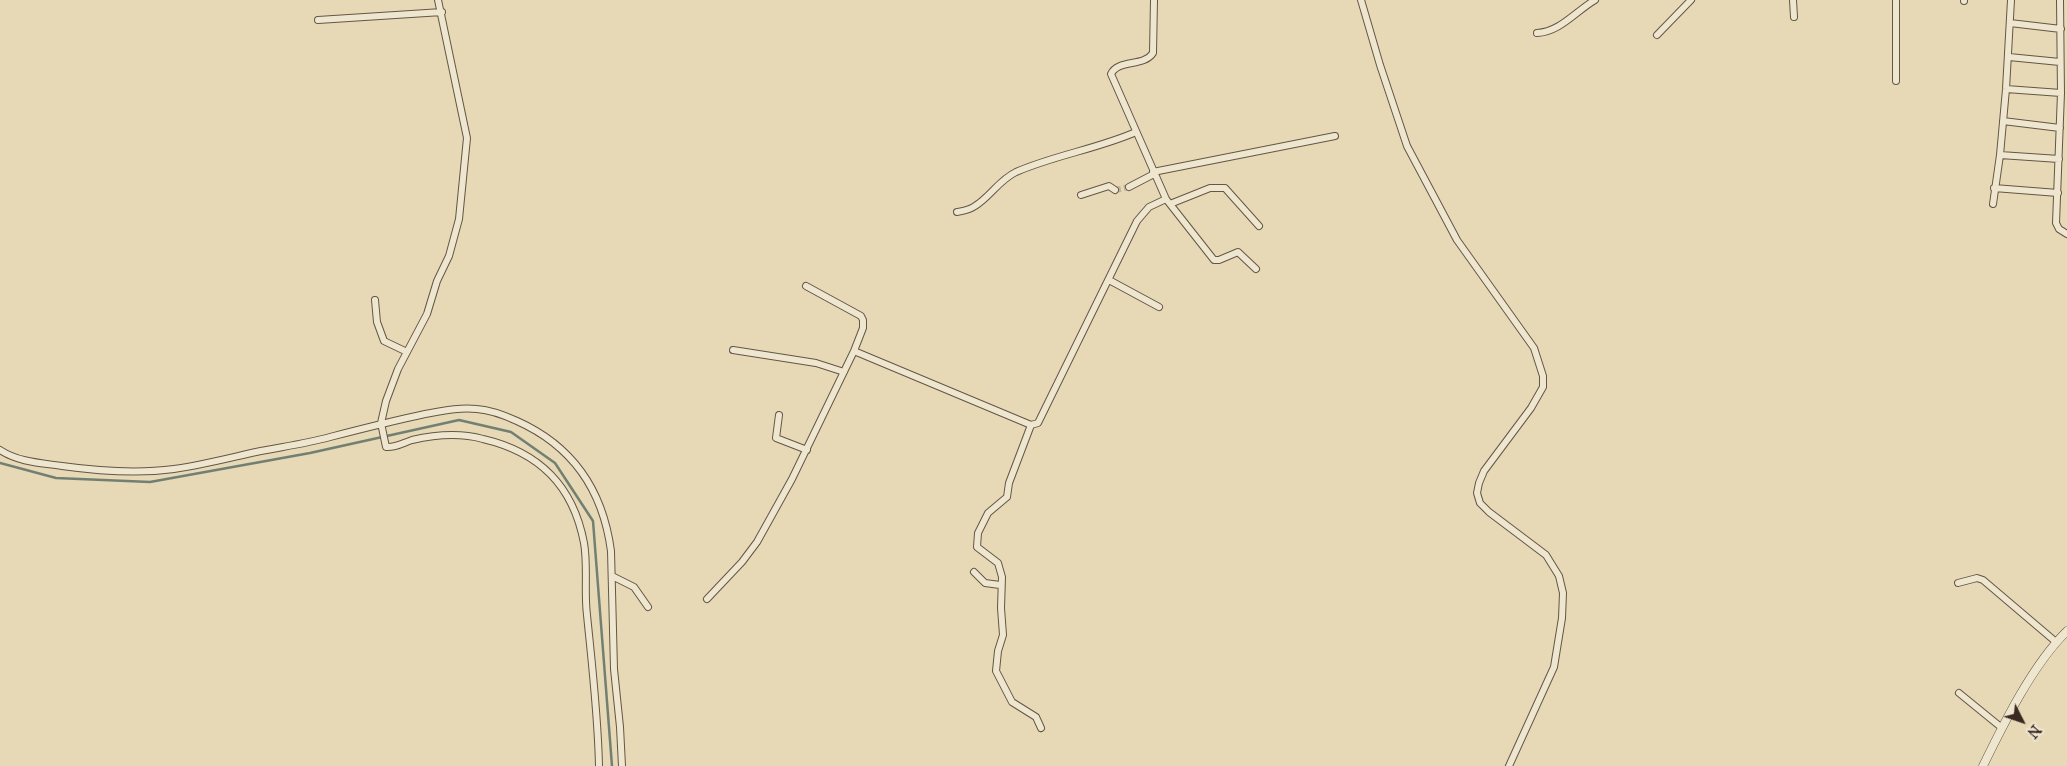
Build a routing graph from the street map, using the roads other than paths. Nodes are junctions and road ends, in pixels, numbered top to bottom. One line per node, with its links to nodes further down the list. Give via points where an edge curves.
1 (438, 0): 10 (street)
2 (1154, 0): 24 (street, via 1153,53 1146,59 1116,67 1111,74)
3 (1361, 0): 66 (street, via 1407,146 1457,240 1534,348 1543,376 1543,387 1484,471 1477,493 1480,503 1489,512 1546,555 1559,576 1563,593 1554,667)
4 (1595, 0): 15 (street, via 1558,26 1545,33)
5 (1691, 0): 16 (street)
6 (1793, 0): 11 (street)
7 (1896, 0): 19 (street)
8 (2011, 0): 13 (street)
9 (2060, 0): 14 (street)
10 (442, 12): 12 (street); 46 (street, via 467,138 463,183 459,220 449,256 427,314)
11 (1794, 17)
12 (318, 20)
13 (2010, 23): 14 (street); 17 (street)
14 (2060, 29): 18 (street)
15 (1537, 33)
16 (1657, 35)
17 (2009, 57): 18 (street); 20 (street)
18 (2060, 62): 21 (street)
19 (1896, 81)
20 (2006, 90): 21 (street); 22 (street)
21 (2061, 94): 23 (street)
22 (2003, 121): 23 (street); 26 (street)
23 (2060, 128): 27 (street)
24 (1136, 132): 28 (street); 36 (street, via 1014,173 1003,179 974,207)
25 (1335, 136): 28 (street)
26 (2000, 155): 27 (street); 30 (street)
27 (2059, 159): 32 (street)
28 (1154, 173): 29 (street); 34 (street)
29 (1129, 187)
30 (1994, 188): 32 (street); 35 (street)
31 (1115, 190): 33 (street, via 1109,186)
32 (2058, 193): 38 (street, via 2056,223)
33 (1081, 194)
34 (1168, 202): 37 (street, via 1210,188 1225,188); 39 (street, via 1214,260 1238,252); 40 (street, via 1149,207 1137,221)
35 (1993, 204)
36 (957, 212)
37 (1259, 226)
38 (2067, 234)
39 (1256, 269)
40 (1109, 280): 43 (street); 49 (street, via 1038,423)
41 (806, 286): 45 (street, via 861,316 863,328)
42 (375, 300): 46 (street, via 377,322 384,341)
43 (1159, 307)
44 (733, 350): 47 (street, via 816,363)
45 (854, 351): 47 (street); 49 (street)
46 (407, 352): 50 (street, via 386,401)
47 (844, 372): 52 (street)
48 (779, 416): 52 (street, via 776,438)
49 (1032, 425): 56 (street, via 1006,496 988,513 978,533 977,547 998,563 1002,577)
50 (381, 426): 51 (street, via 174,469 150,471 68,467 19,459); 54 (street, via 454,409 478,409 502,414 532,427 570,457 595,493 608,532); 64 (street, via 386,447 412,440 459,435 482,438 525,454 564,488 578,518 584,545 584,594)
51 (0, 450)
52 (807, 450): 57 (street, via 757,542)
53 (974, 572): 56 (street, via 985,583)
54 (612, 576): 58 (street, via 634,587); 65 (street, via 614,669)
55 (1958, 582): 60 (street, via 1983,580)
56 (1000, 585): 62 (street, via 1003,635 996,671 1012,702 1036,717)
57 (707, 599)
58 (648, 607)
59 (2067, 631): 60 (street)
60 (2056, 642): 63 (street)
61 (1959, 693): 63 (street)
62 (1041, 728)
63 (2002, 728): 67 (street)
64 (599, 766)
65 (622, 766)
66 (1509, 766)
67 (1984, 766)

